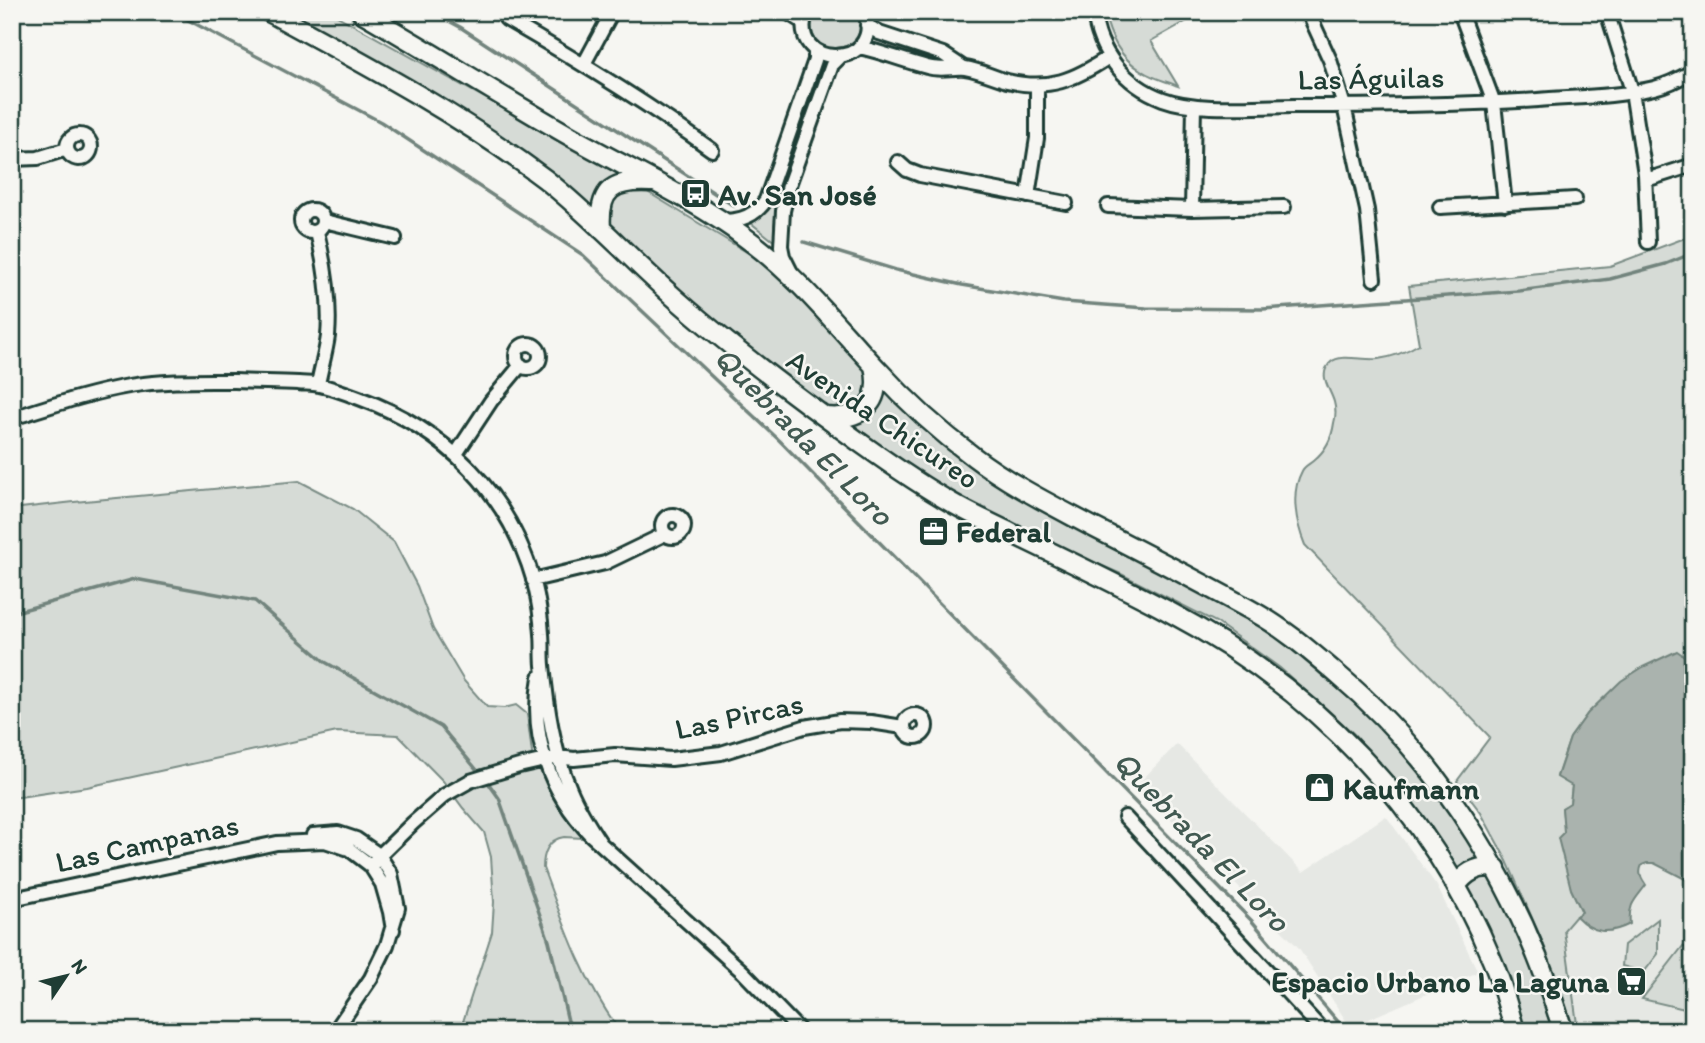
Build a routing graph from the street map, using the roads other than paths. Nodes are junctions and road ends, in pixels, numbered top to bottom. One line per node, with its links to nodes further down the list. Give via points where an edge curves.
1 (269, 12): 40 (main road, Avenida Chicureo, via 467,125 546,181)
2 (360, 12): 30 (main road, Avenida Chicureo)
3 (612, 12): 16 (street)
4 (787, 12): 9 (street)
5 (1094, 12): 15 (street, Las Águilas)
6 (1308, 12): 23 (street)
7 (1460, 12): 21 (street)
8 (1607, 12): 20 (street)
9 (805, 17): 13 (street, via 805,36)
10 (866, 18): 12 (street, via 866,34); 17 (street, via 879,33 943,54)
11 (506, 19): 16 (street)
12 (859, 47): 14 (street); 17 (street, via 927,67)
13 (815, 50): 14 (street); 39 (street, via 765,202 746,218)
14 (840, 57): 44 (street, via 832,65 783,211 782,251)
15 (1109, 57): 19 (street, via 1075,76); 22 (street, Las Águilas, via 1142,89)
16 (584, 64): 25 (street)
17 (964, 68): 19 (street)
18 (1693, 72): 20 (street, Las Águilas, via 1655,88)
19 (1037, 86): 31 (street, via 1037,138)
20 (1632, 91): 21 (street, Las Águilas); 29 (street)
21 (1494, 103): 23 (street, Las Águilas); 34 (street)
22 (1194, 106): 23 (street, Las Águilas); 38 (street)
23 (1344, 106): 43 (street, via 1367,210)
24 (67, 149): 26 (street, via 38,158)
25 (712, 150)
26 (12, 159)
27 (898, 162): 31 (street, via 920,175)
28 (1693, 165): 29 (street)
29 (1646, 180): 42 (street)
30 (655, 182): 39 (main road, Avenida Chicureo); 40 (main road, via 629,181 611,189 602,203)
31 (1028, 196): 33 (street)
32 (1575, 199): 34 (street)
33 (1066, 203)
34 (1505, 204): 37 (street)
35 (1108, 206): 38 (street)
36 (1284, 207): 38 (street)
37 (1440, 207)
38 (1192, 209)
39 (720, 220): 44 (main road, Avenida Chicureo)
40 (601, 229): 48 (main road, Avenida Chicureo, via 713,330)
41 (395, 238): 47 (street, via 320,227 328,335)
42 (1648, 242)
43 (1374, 279)
44 (797, 281): 46 (main road, Avenida Chicureo)
45 (521, 365): 50 (street)
46 (874, 366): 48 (main road, via 876,391 866,408 850,416); 62 (main road, Avenida Chicureo, via 935,426 1009,481 1262,617 1317,657 1414,751 1464,816)
47 (318, 384): 49 (street, via 194,380 131,386); 50 (street, via 386,407)
48 (826, 416): 63 (main road, Avenida Chicureo, via 953,504 1177,616 1270,674 1384,782)
49 (12, 418)
50 (456, 454): 52 (street, via 495,498 517,535)
51 (665, 534): 52 (street, via 604,563)
52 (533, 580): 53 (street)
53 (543, 663): 55 (street); 56 (street, via 537,713)
54 (903, 727): 55 (street, Las Pircas, via 840,721 804,727 721,753 671,759)
55 (558, 757): 56 (street, Las Pircas); 59 (street, via 570,790)
56 (544, 760): 59 (street, via 566,806); 60 (street, via 470,781 445,795)
57 (1125, 817): 68 (street)
58 (294, 841): 60 (street, Las Campanas, via 338,833); 61 (street, Las Campanas, via 325,841 349,849); 64 (street, Las Campanas)
59 (601, 844): 67 (street, via 743,972)
60 (379, 855): 61 (street); 65 (street, via 391,874 398,908)
61 (370, 865): 65 (street, via 382,884)
62 (1496, 868): 63 (main road, via 1472,870); 70 (main road, Avenida Chicureo, via 1537,955)
63 (1456, 886): 69 (main road, Avenida Chicureo, via 1491,958)
64 (12, 899)
65 (393, 930): 66 (street, via 371,978)
66 (334, 1031)
67 (800, 1031)
68 (1323, 1031)
69 (1515, 1031)
70 (1563, 1031)

